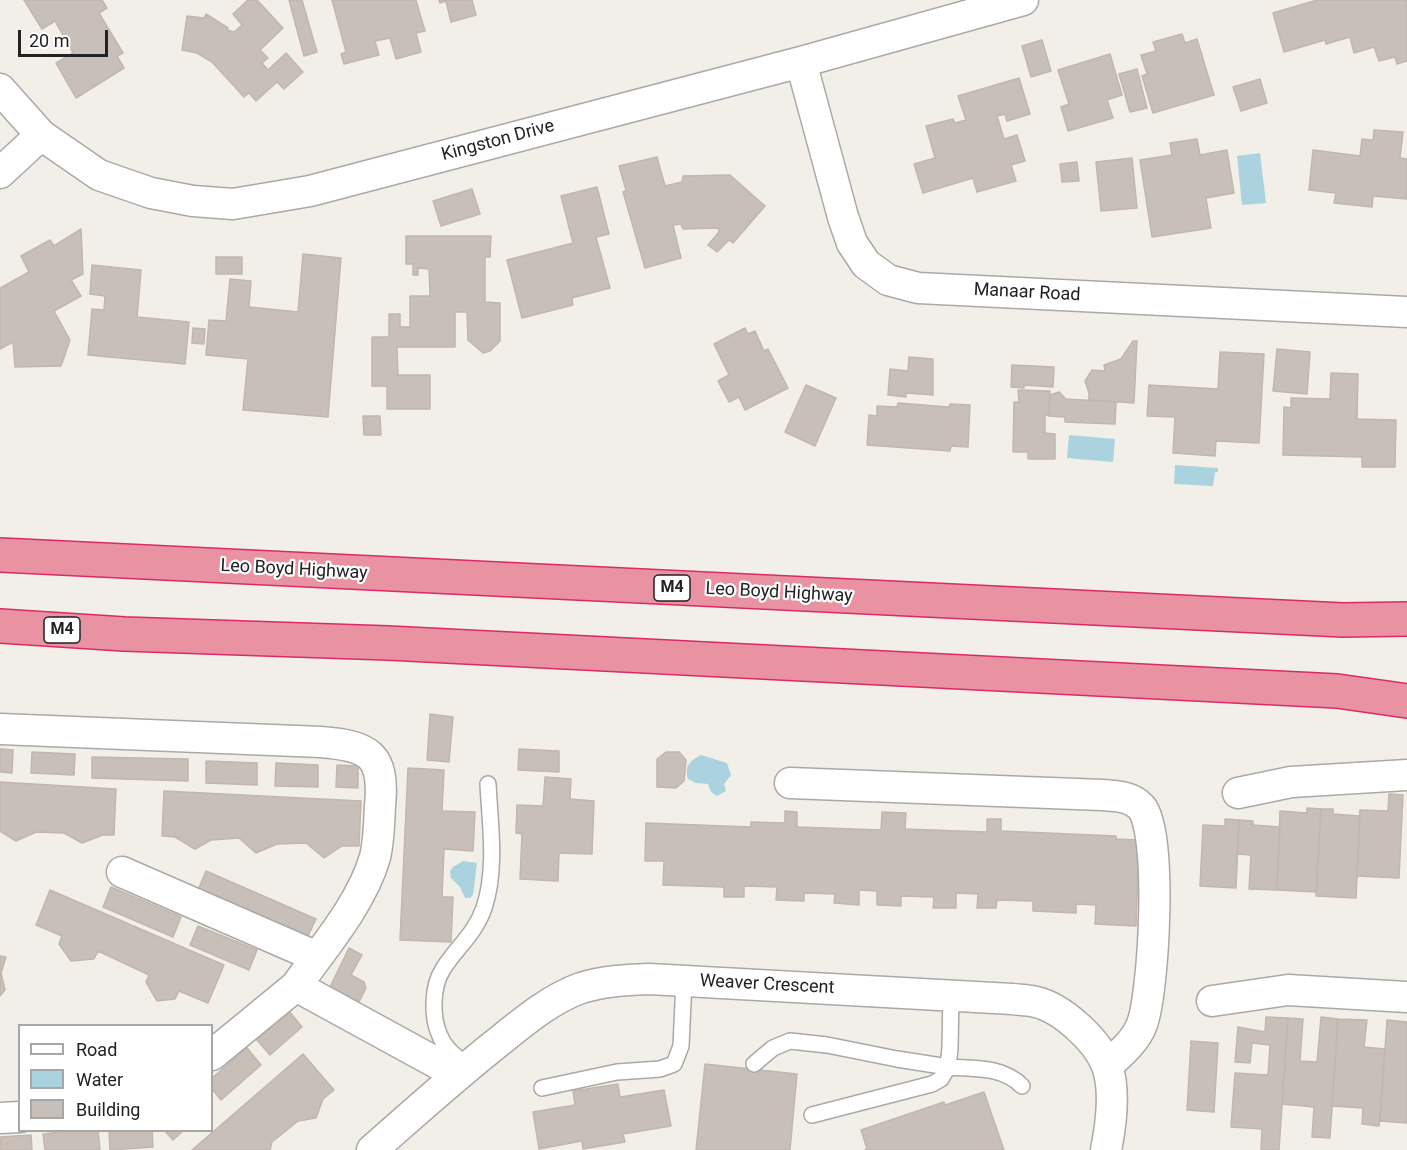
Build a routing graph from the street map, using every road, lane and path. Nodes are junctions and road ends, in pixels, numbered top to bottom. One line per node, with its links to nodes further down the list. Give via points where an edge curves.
1 (1023, 0): 2 (street, Kingston Drive)
2 (801, 62): 4 (street, Kingston Drive, via 310,190 233,204 151,193 99,175); 6 (street, Manaar Road, via 852,243 866,264 888,280 918,288)
3 (0, 89): 4 (street, Kingston Drive)
4 (41, 135): 5 (street)
5 (0, 173)
6 (1407, 312)
7 (0, 555): 8 (highway, Leo Boyd Highway / M4, via 1343,620)
8 (1407, 619)
9 (0, 627): 10 (highway, M4)
10 (124, 634): 11 (highway); 12 (highway, M4, via 1337,691)
11 (0, 637)
12 (1407, 701)
13 (0, 729): 19 (street, via 321,742 349,744 366,751 375,760 380,775 376,854 353,904)
14 (1407, 775): 17 (street, via 1291,782)
15 (790, 783): 27 (street, via 1102,795 1121,797 1142,808 1148,819 1155,887 1152,975 1142,1026)
16 (488, 784): 29 (lane, via 492,855 484,908 471,934 444,966 435,993 439,1036)
17 (1238, 793)
18 (122, 872): 19 (street)
19 (317, 957): 21 (street)
20 (684, 981): 22 (street, Weaver Crescent); 29 (street, Weaver Crescent, via 612,981 580,989 552,1002 514,1028); 31 (lane, via 681,1046 674,1064)
21 (296, 987): 25 (street); 29 (street)
22 (951, 995): 27 (street, Weaver Crescent, via 1037,1002 1063,1015 1090,1039); 28 (lane)
23 (1407, 997): 24 (street, via 1288,990)
24 (1212, 1001)
25 (213, 1054)
26 (754, 1064): 28 (lane, via 773,1048 790,1041)
27 (1107, 1066): 36 (street, Weaver Crescent, via 1112,1102)
28 (948, 1067): 30 (lane, via 1004,1072); 32 (lane, via 941,1079 932,1084)
29 (462, 1070): 35 (street, Weaver Crescent)
30 (1022, 1086)
31 (542, 1088)
32 (812, 1115)
33 (18, 1117): 34 (street)
34 (0, 1118)
35 (372, 1150)
36 (1106, 1150)

